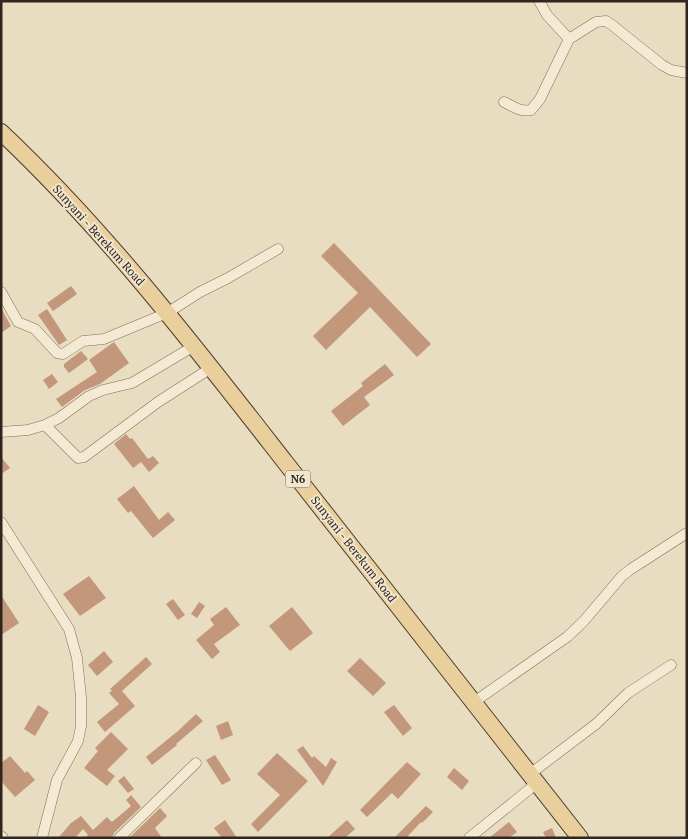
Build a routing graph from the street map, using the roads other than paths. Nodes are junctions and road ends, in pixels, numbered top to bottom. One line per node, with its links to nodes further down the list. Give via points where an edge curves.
1 (539, 1): 2 (street)
2 (569, 39): 3 (street, via 596,22 606,21 662,65); 4 (street, via 540,99 531,110 517,110)
3 (687, 73)
4 (504, 102)
5 (1, 132): 8 (main road, Sunyani - Berekum Road / N6, via 105,239)
6 (278, 249): 8 (street)
7 (1, 292): 8 (street, via 18,322 35,329 57,353 63,354 83,341 104,339)
8 (167, 313): 9 (main road, Sunyani - Berekum Road / N6)
9 (194, 346): 10 (main road, Sunyani - Berekum Road / N6); 11 (street, via 132,383 89,396)
10 (211, 368): 11 (street, via 158,402 84,457 78,458); 16 (main road, Sunyani - Berekum Road / N6)
11 (45, 425): 12 (street)
12 (1, 432)
13 (1, 522): 19 (street, via 69,629 77,658 81,726 78,741 57,780)
14 (687, 533): 16 (street, via 631,568 567,637)
15 (671, 665): 18 (street, via 628,693)
16 (474, 702): 18 (main road, Sunyani - Berekum Road / N6)
17 (196, 763): 20 (street)
18 (533, 778): 21 (street); 22 (main road, Sunyani - Berekum Road / N6)
19 (42, 838)
20 (119, 838)
21 (469, 838)
22 (580, 838)

